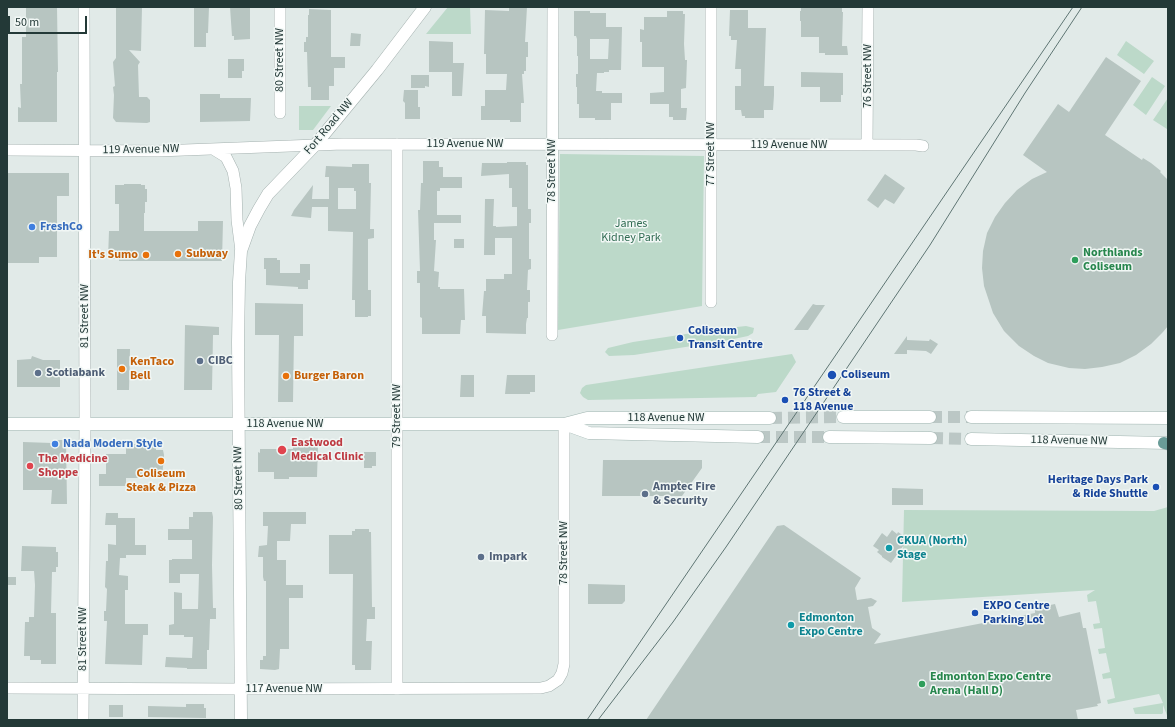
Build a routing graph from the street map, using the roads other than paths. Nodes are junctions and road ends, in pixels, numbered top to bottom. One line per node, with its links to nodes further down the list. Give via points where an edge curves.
1 (84, 7): 16 (street, 81 Street NW)
2 (280, 7): 7 (street, 80 Street NW)
3 (425, 7): 8 (main road, Fort Road NW)
4 (553, 7): 10 (street, 78 Street NW)
5 (711, 7): 11 (street, 77 Street NW)
6 (868, 7): 12 (street, 76 Street NW)
7 (280, 113)
8 (316, 144): 9 (street, 119 Avenue NW); 14 (street, 119 Avenue NW); 17 (main road, Fort Road NW, via 268,194 250,226)
9 (397, 144): 10 (street, 119 Avenue NW); 28 (street, 79 Street NW)
10 (552, 144): 11 (street, 119 Avenue NW); 19 (street, 78 Street NW)
11 (711, 145): 12 (street, 119 Avenue NW); 18 (street, 77 Street NW)
12 (867, 145): 13 (street, 119 Avenue NW)
13 (923, 146)
14 (213, 149): 16 (street, 119 Avenue NW); 17 (street, 80 Street NW, via 226,157 233,171)
15 (7, 150): 16 (street, 119 Avenue NW)
16 (85, 150): 26 (street, 81 Street NW)
17 (241, 251): 27 (main road, 80 Street NW)
18 (711, 302)
19 (552, 335)
20 (843, 417): 21 (main road)
21 (930, 417)
22 (971, 417): 24 (main road, 118 Avenue NW)
23 (770, 418): 29 (main road, 118 Avenue NW, via 587,418)
24 (1168, 418)
25 (7, 424): 26 (main road, 118 Avenue NW)
26 (85, 424): 27 (main road, 118 Avenue NW); 37 (street, 81 Street NW)
27 (238, 424): 28 (main road, 118 Avenue NW); 38 (main road, 80 Street NW)
28 (397, 424): 29 (main road, 118 Avenue NW); 39 (street, 79 Street NW)
29 (564, 424): 30 (main road, 118 Avenue NW, via 589,433); 35 (street, 78 Street NW, via 564,664)
30 (758, 437)
31 (829, 437): 32 (main road)
32 (931, 438)
33 (971, 439): 34 (main road, 118 Avenue NW)
34 (1167, 443)
35 (558, 680): 39 (street, 117 Avenue NW, via 541,688)
36 (7, 688): 37 (street, 117 Avenue NW)
37 (82, 688): 38 (street, 117 Avenue NW); 40 (street, 81 Street NW)
38 (241, 689): 39 (street, 117 Avenue NW); 41 (main road, 80 Street NW)
39 (397, 689)
40 (82, 720)
41 (241, 720)

